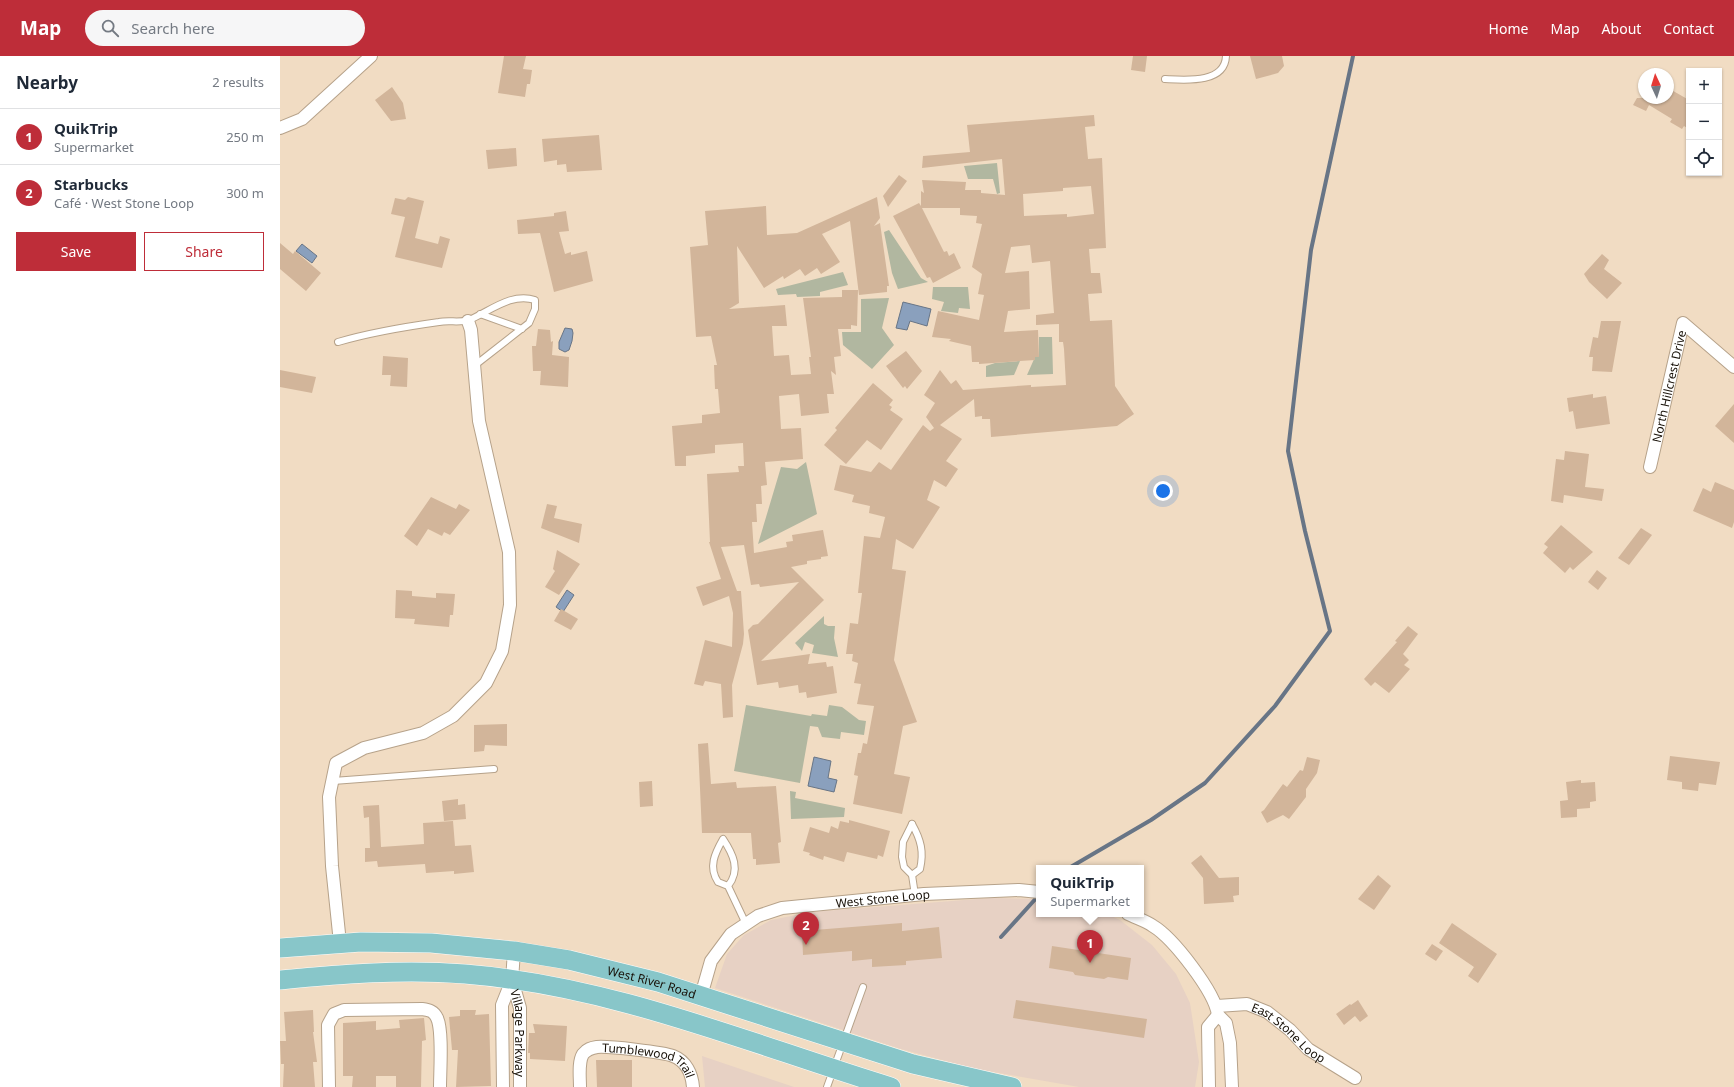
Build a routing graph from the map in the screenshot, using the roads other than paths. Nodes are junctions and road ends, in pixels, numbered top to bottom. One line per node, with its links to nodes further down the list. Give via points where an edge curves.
1 (371, 56): 4 (street, via 302,120)
2 (1226, 56): 3 (lane, via 1223,68 1214,76)
3 (1165, 79)
4 (280, 128)
5 (480, 314): 6 (lane); 7 (lane); 7 (lane, via 508,302 528,298 534,300 535,309 529,323)
6 (468, 321): 8 (lane, via 449,320 376,331); 9 (street)
7 (522, 328): 9 (lane)
8 (338, 342)
9 (473, 366): 13 (street, via 479,421 509,552 510,604 502,651 486,683 453,716 423,733 364,748 336,763)
10 (1734, 366): 11 (street, North Hillcrest Drive, via 1683,323)
11 (1650, 467)
12 (494, 769): 13 (lane)
13 (332, 781): 20 (street, via 329,797 332,866)
14 (912, 875): 14 (lane, via 920,869 923,856 920,838 912,824 903,842 902,857 904,867); 17 (lane)
15 (728, 886): 15 (lane, via 733,879 735,868 732,852 722,839 714,858 713,869 718,882); 19 (lane)
16 (1036, 892): 17 (street, West Stone Loop, via 1019,890)
17 (915, 895): 19 (street, West Stone Loop, via 782,908 758,916)
18 (1135, 917): 27 (street, via 1155,926 1182,954 1199,975)
19 (746, 924): 26 (street, West Stone Loop, via 731,934 711,961)
20 (340, 944): 21 (main road, West River Road); 22 (main road, West River Road, via 431,943)
21 (280, 948)
22 (514, 951): 24 (street, Village Parkway); 26 (main road, West River Road, via 601,967)
23 (280, 980): 24 (main road, via 401,972 466,974)
24 (512, 980): 29 (main road, via 577,991 634,1005 713,1028); 33 (street, Village Parkway, via 502,1005); 34 (street, Village Parkway, via 520,1007)
25 (863, 987): 28 (lane)
26 (701, 996): 28 (main road, West River Road)
27 (1217, 1010): 30 (street, East Stone Loop, via 1246,1004 1267,1012 1290,1030 1308,1049); 40 (street, via 1208,1027); 41 (street, via 1226,1023 1230,1043)
28 (843, 1043): 29 (lane); 39 (main road, West River Road, via 914,1064)
29 (834, 1069): 37 (lane); 38 (main road)
30 (1355, 1078)
31 (329, 1087): 32 (street, via 328,1025 334,1014 344,1010 430,1010 439,1023)
32 (440, 1087)
33 (502, 1087)
34 (520, 1087)
35 (580, 1087): 36 (street, Tumblewood Trail, via 580,1064 583,1055 591,1048 603,1047 672,1056 688,1068)
36 (693, 1087)
37 (827, 1087)
38 (891, 1087)
39 (1012, 1087)
40 (1209, 1087)
41 (1232, 1087)

